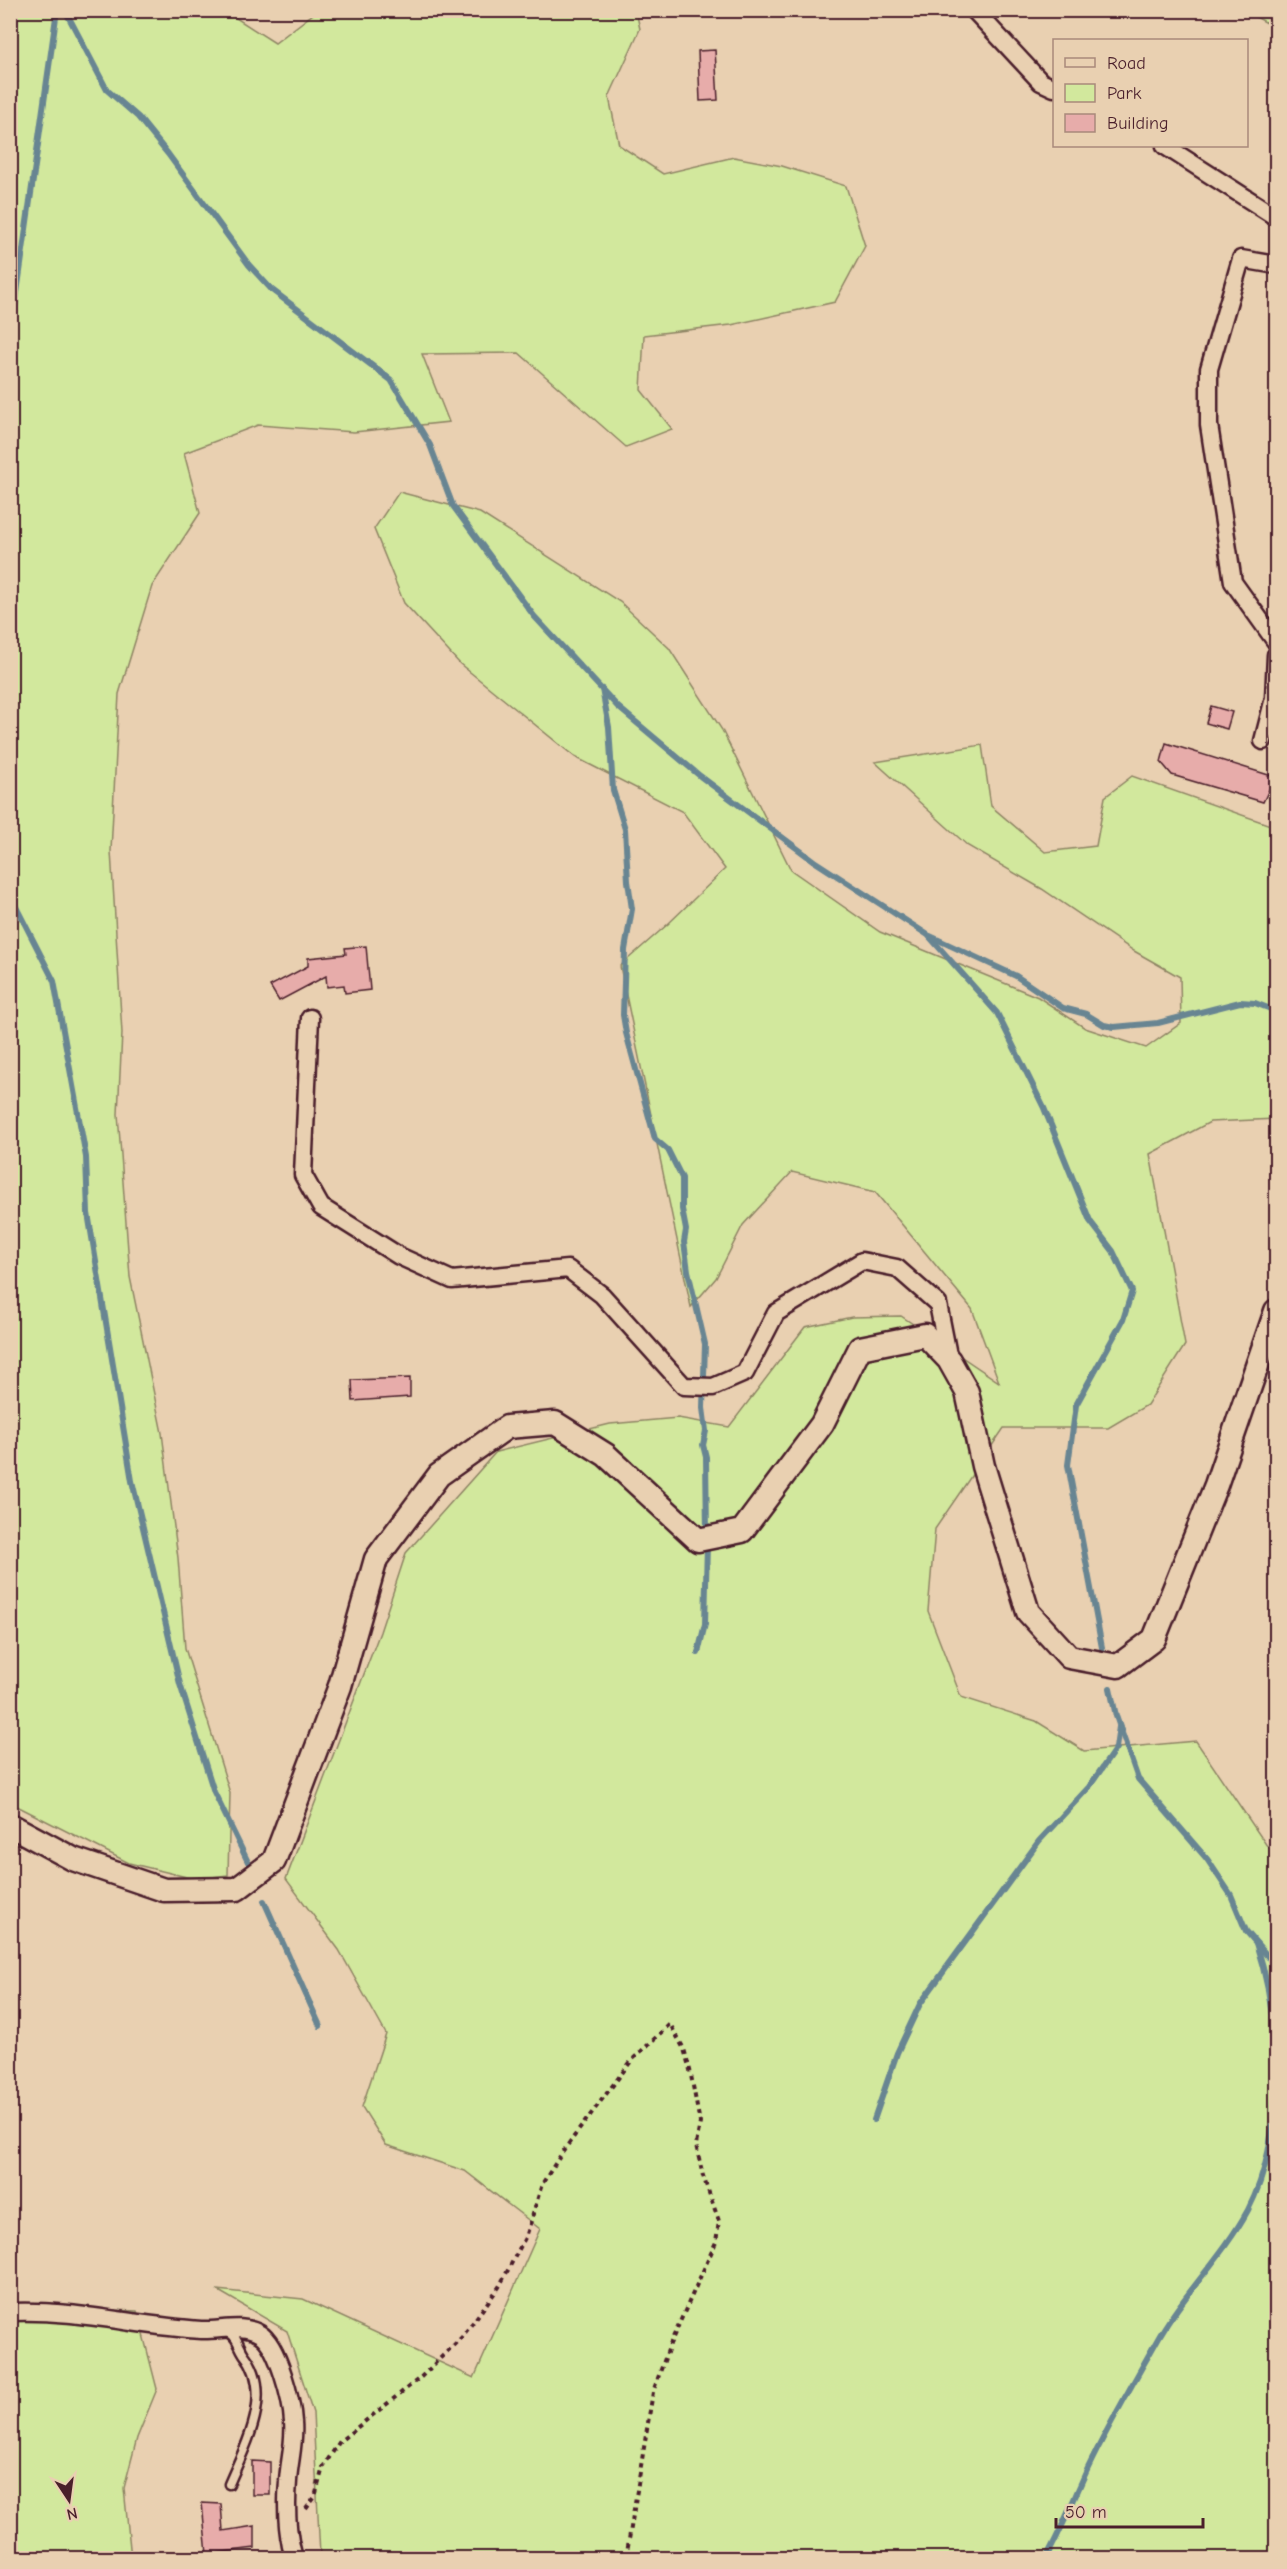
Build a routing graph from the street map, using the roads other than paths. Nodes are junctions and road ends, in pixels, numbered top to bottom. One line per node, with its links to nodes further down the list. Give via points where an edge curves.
1 (974, 10): 2 (street, via 1041,82)
2 (1053, 88)
3 (1167, 147): 4 (street)
4 (1276, 217)
5 (1276, 265): 6 (street, via 1241,260 1209,369 1209,424 1233,582)
6 (1276, 642)
7 (1276, 655): 8 (street, via 1274,698)
8 (1263, 741)
9 (310, 1018): 11 (street, via 303,1174 321,1206 399,1256 452,1280 568,1269 602,1295 684,1386 713,1388 745,1373 776,1313 862,1261 897,1268 938,1305)
10 (1276, 1311): 11 (street, via 1216,1485 1154,1639 1118,1666 1069,1657 1028,1612 982,1466 967,1392)
11 (949, 1360): 12 (street, via 925,1335 861,1348 822,1424 742,1531 698,1540 606,1455 555,1424 507,1427 439,1475 376,1559 340,1686 274,1861 237,1889 164,1890 73,1859)
12 (10, 1825)
13 (10, 2312): 14 (street, via 49,2311)
14 (204, 2330): 15 (lane, via 235,2336 257,2379 258,2405); 16 (street, via 246,2329 262,2335 278,2361 294,2425 288,2481)
15 (229, 2484)
16 (294, 2559)

